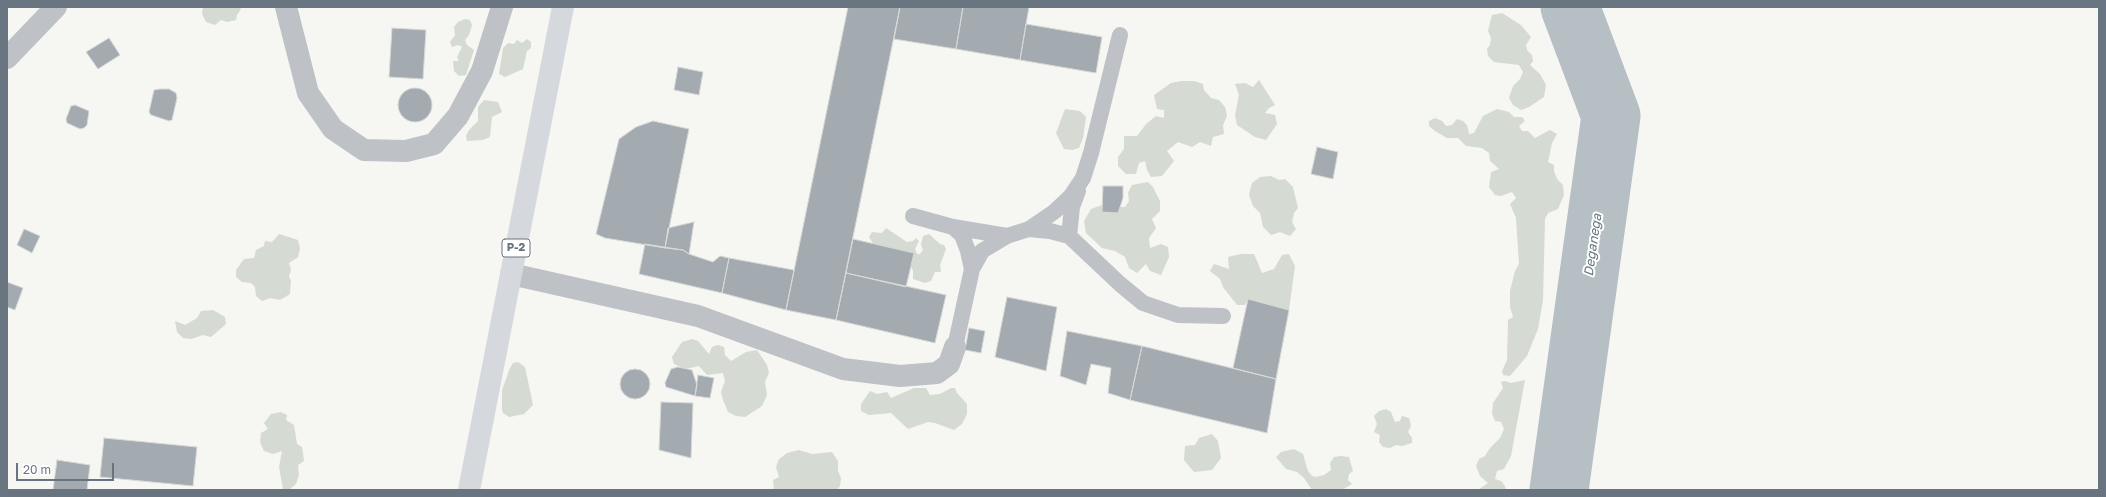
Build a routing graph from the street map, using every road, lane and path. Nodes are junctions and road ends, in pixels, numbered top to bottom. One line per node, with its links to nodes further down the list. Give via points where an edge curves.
1 (56, 7): 6 (street)
2 (286, 7): 3 (street, via 308,93 333,129 364,150 406,151 434,144 458,116 482,71)
3 (502, 7)
4 (563, 7): 14 (highway, P-2)
5 (1120, 35): 7 (lane)
6 (7, 58)
7 (1083, 178): 10 (lane, via 1071,196); 12 (lane, via 1072,207)
8 (913, 216): 9 (lane)
9 (953, 227): 11 (lane); 13 (lane, via 962,235)
10 (1029, 230): 11 (lane); 12 (lane, via 1050,231)
11 (1007, 236): 13 (lane, via 982,251)
12 (1069, 236): 15 (lane, via 1143,303 1178,315)
13 (972, 269): 16 (lane)
14 (511, 274): 16 (street, via 698,316 843,369 900,376 936,373 949,364); 17 (highway, P-2)
15 (1223, 316)
16 (955, 347)
17 (469, 490)

